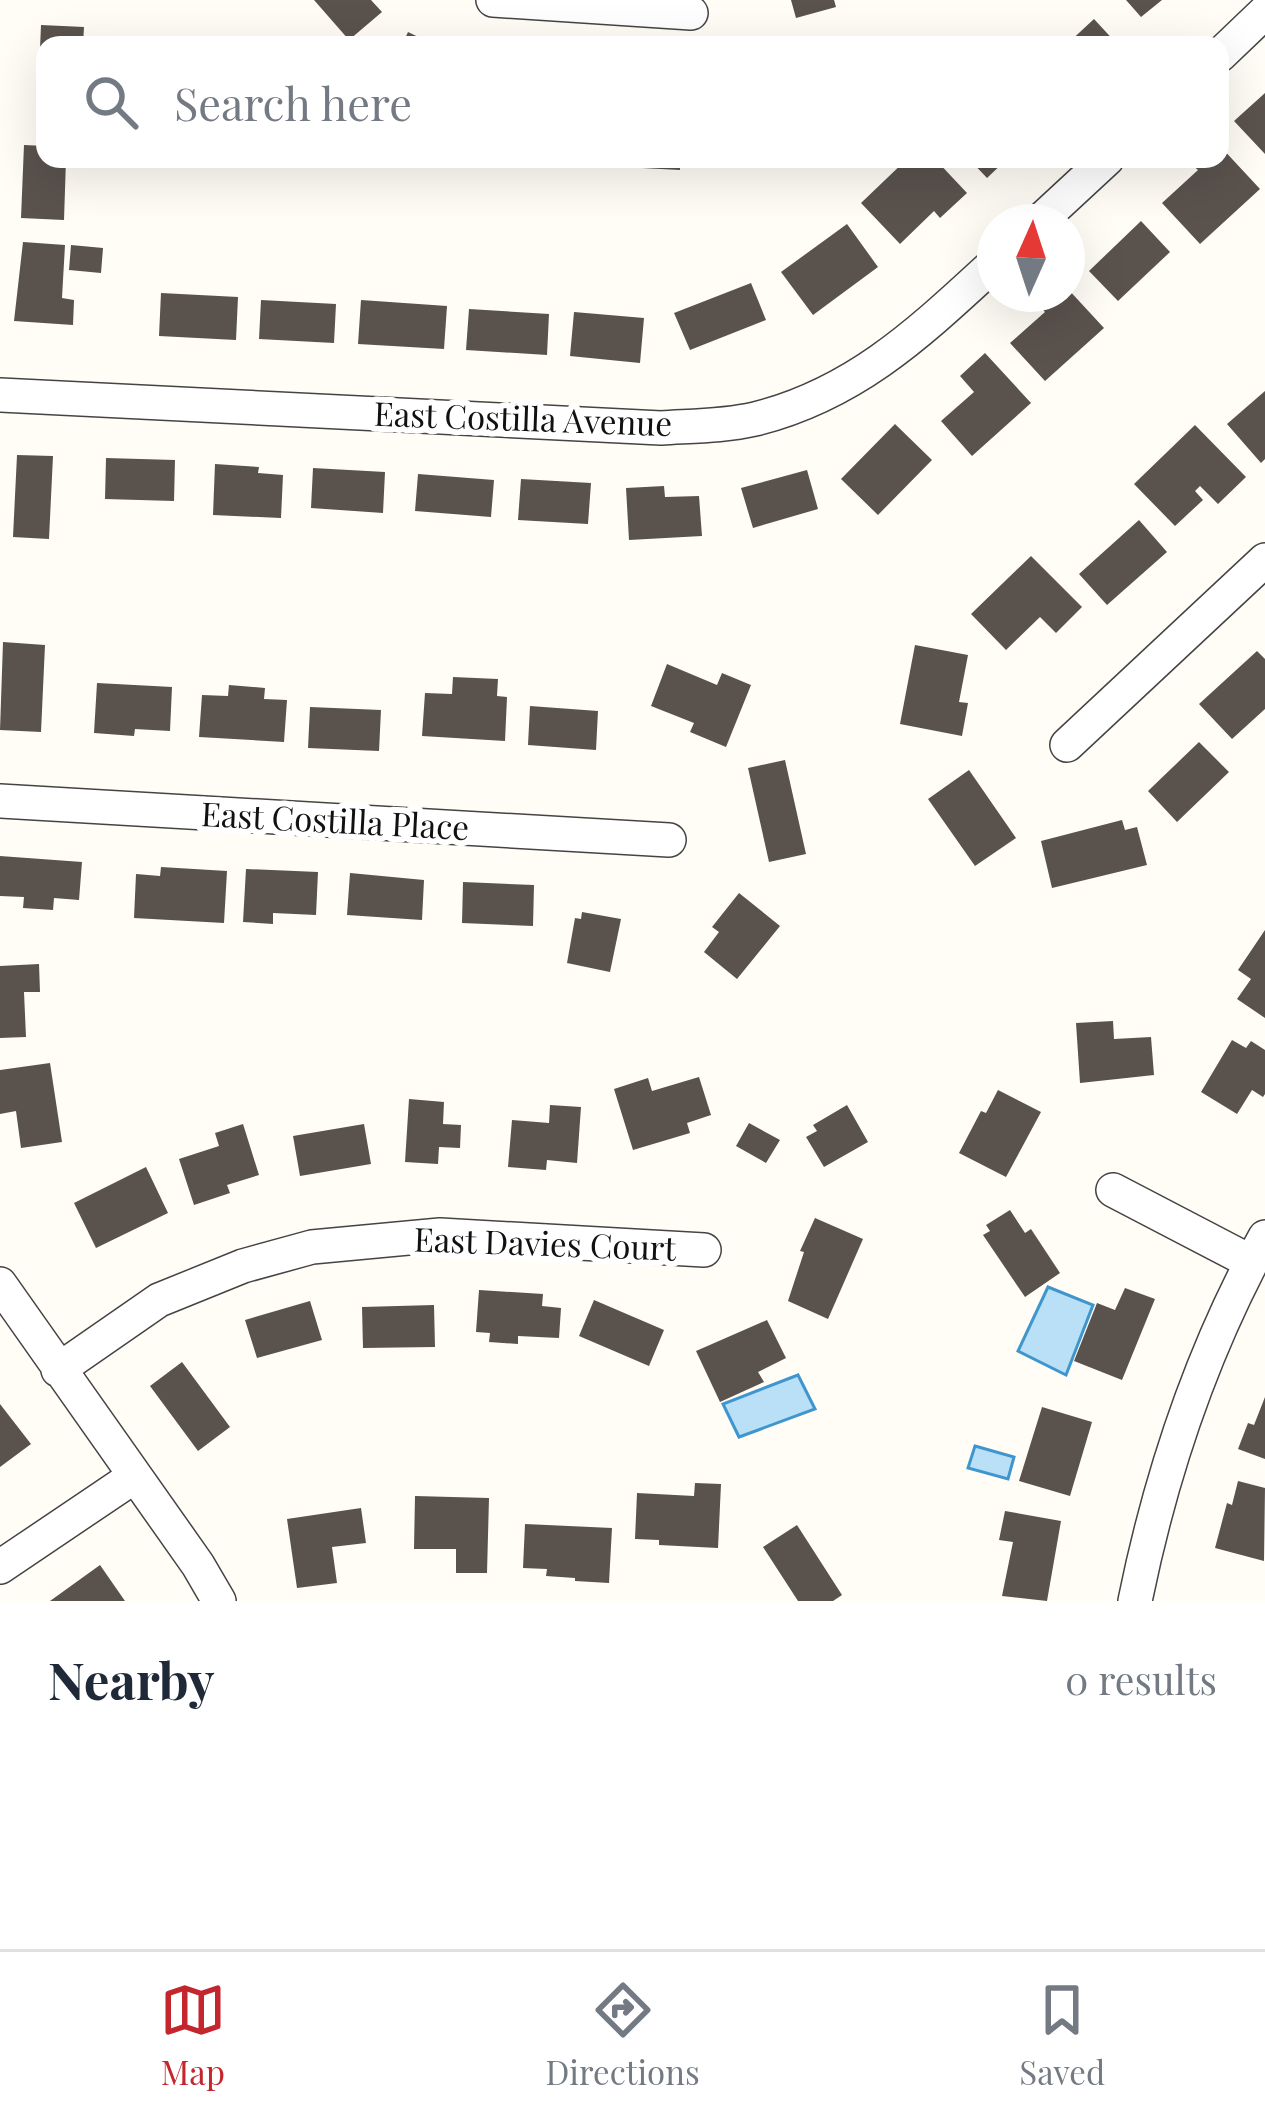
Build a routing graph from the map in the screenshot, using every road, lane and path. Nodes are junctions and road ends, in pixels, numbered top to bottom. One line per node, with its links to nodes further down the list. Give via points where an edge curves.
1 (493, 0): 3 (street)
2 (1265, 12): 4 (street)
3 (692, 13)
4 (1229, 46)
5 (1097, 168): 6 (street)
6 (1058, 204)
7 (977, 280): 8 (street, East Costilla Avenue, via 903,348 830,392 731,423 661,428)
8 (0, 394)
9 (1265, 560): 10 (street)
10 (1067, 746)
11 (0, 802): 12 (street, East Costilla Place)
12 (669, 840)
13 (1113, 1190): 15 (street)
14 (704, 1250): 17 (street, East Davies Court, via 440,1234 312,1247 159,1300)
15 (1258, 1250): 21 (street, via 1184,1416)
16 (0, 1284): 17 (street)
17 (58, 1370): 18 (street)
18 (135, 1476): 19 (street); 20 (street)
19 (0, 1567)
20 (219, 1601)
21 (1135, 1601)

